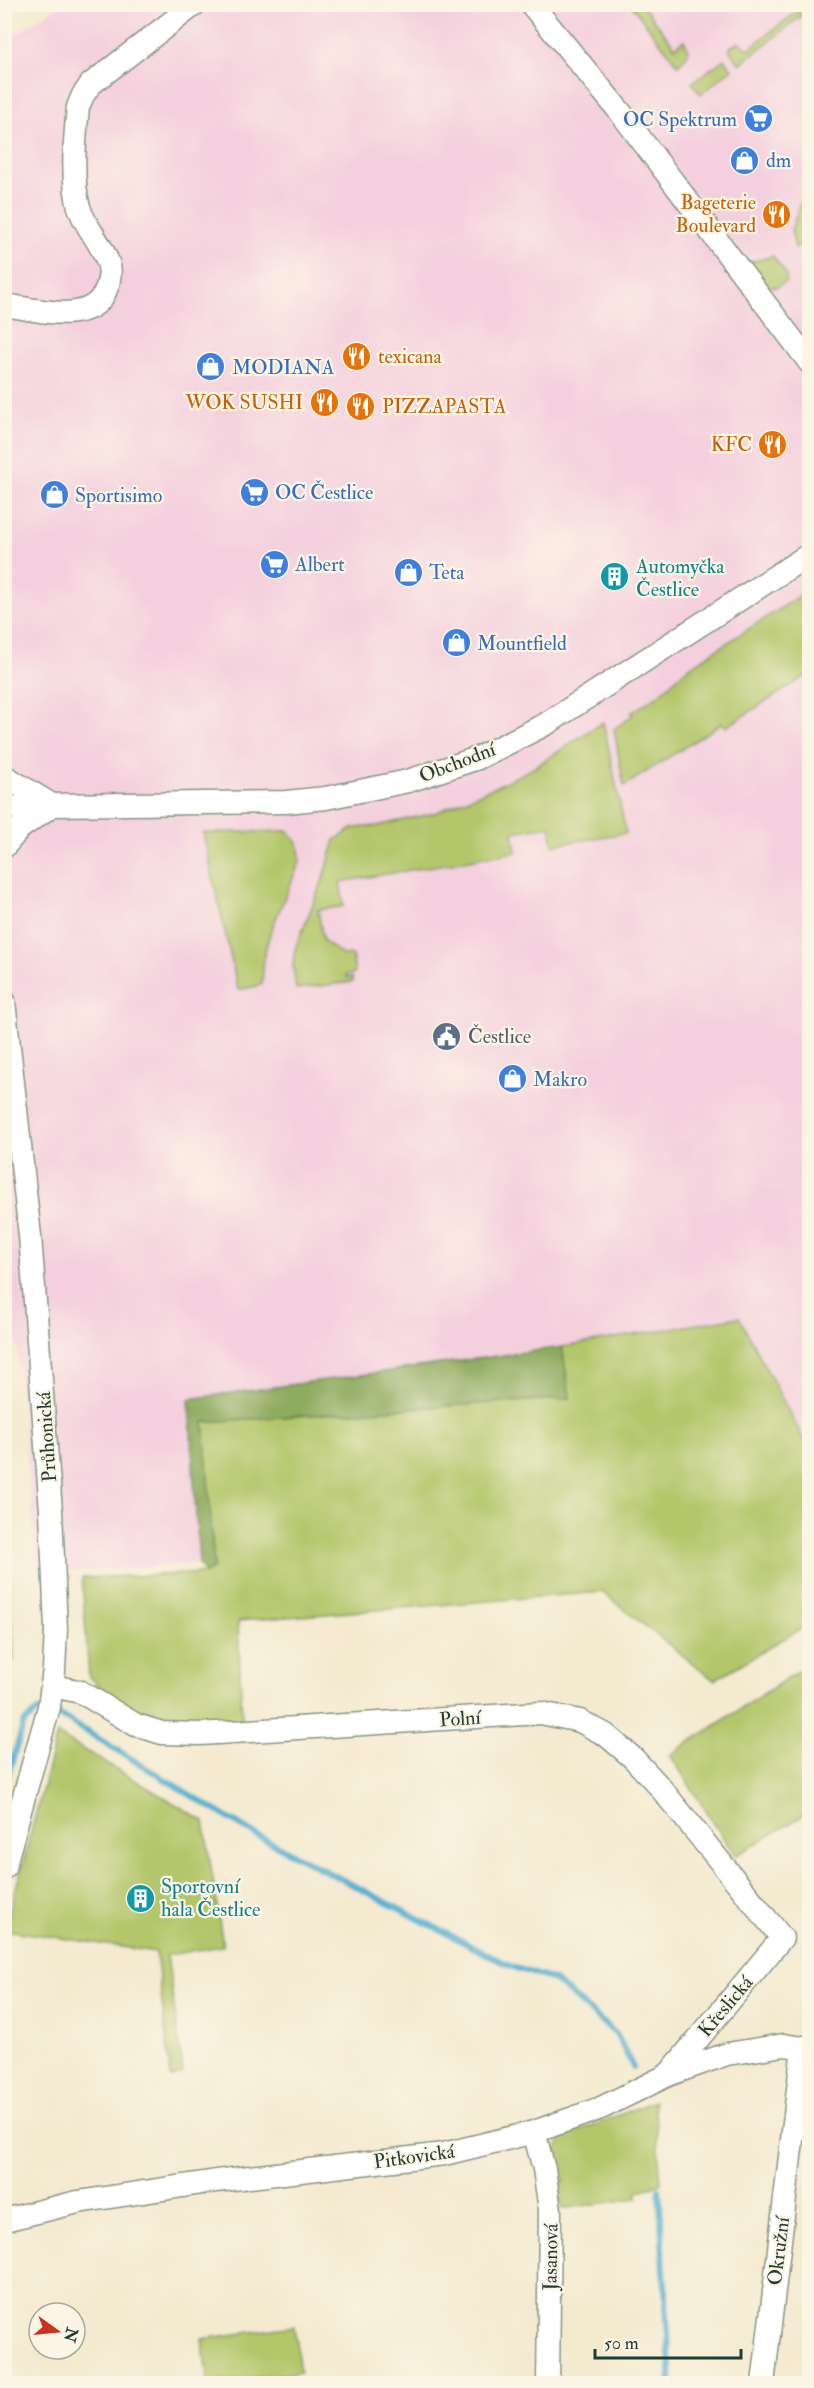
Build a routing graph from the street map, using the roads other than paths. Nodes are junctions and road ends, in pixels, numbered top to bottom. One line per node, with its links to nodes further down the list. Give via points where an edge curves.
1 (195, 4): 3 (street, via 90,84 78,107 75,188 81,214 108,261 105,292 95,305 80,312)
2 (531, 4): 4 (street, via 621,113)
3 (4, 305)
4 (810, 363)
5 (810, 554): 7 (street, Obchodní, via 546,724 478,758 408,781 326,798)
6 (4, 776): 7 (street)
7 (52, 805): 8 (street, Obchodní); 9 (street, via 20,828)
8 (4, 808)
9 (4, 847)
10 (4, 1001): 11 (street, Průhonická, via 30,1227 43,1391 56,1629)
11 (52, 1686): 12 (street, Průhonická); 13 (street, Polní, via 81,1692 136,1725 162,1733 200,1734 541,1713 580,1721 606,1735 660,1786)
12 (4, 1868)
13 (782, 1938): 15 (street, Křeslická)
14 (806, 2048): 15 (street, Pitkovická, via 784,2045 728,2054); 19 (street, Okružní)
15 (668, 2075): 16 (street, Pitkovická, via 601,2108)
16 (534, 2132): 17 (street, Pitkovická, via 444,2154 78,2202); 18 (street, Jasanová, via 550,2210)
17 (4, 2220)
18 (548, 2384)
19 (763, 2384)

